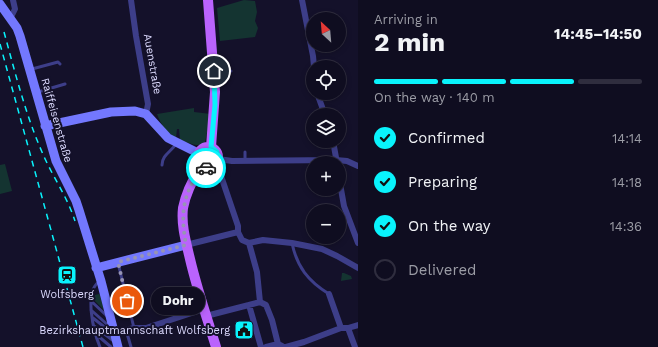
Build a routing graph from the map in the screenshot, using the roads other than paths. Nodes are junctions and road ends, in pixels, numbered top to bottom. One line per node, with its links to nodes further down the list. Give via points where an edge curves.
1 (13, 0): 6 (street, via 15,9)
2 (131, 0): 14 (street, Auenstraße, via 148,104)
3 (208, 0): 10 (main road)
4 (302, 0): 7 (street)
5 (0, 4): 6 (street, Raiffeisenstraße)
6 (10, 19): 9 (street, Raiffeisenstraße, via 17,28)
7 (313, 60)
8 (60, 64): 9 (lane, via 58,62)
9 (30, 70): 13 (street, Raiffeisenstraße)
10 (214, 71): 11 (lane); 17 (main road, via 215,105)
11 (231, 71)
12 (66, 84): 13 (lane)
13 (36, 92): 15 (street, Raiffeisenstraße)
14 (146, 114): 15 (street, via 135,111 111,112); 16 (street, via 162,133)
15 (46, 126): 34 (street, Raiffeisenstraße, via 56,161 76,201)
16 (177, 143): 19 (street); 24 (lane, via 163,158)
17 (211, 147): 19 (main road, via 204,148); 23 (main road, via 217,152)
18 (245, 152): 20 (lane)
19 (198, 153): 25 (main road, via 198,160)
20 (245, 161): 21 (street); 23 (street)
21 (306, 161)
22 (346, 161): 26 (street)
23 (217, 162): 25 (main road, via 208,168); 28 (street)
24 (162, 164)
25 (202, 166): 32 (main road, via 189,187 183,208)
26 (358, 166)
27 (342, 196): 31 (street)
28 (238, 232): 29 (street, via 242,240); 32 (street)
29 (248, 243): 30 (street, via 263,240); 39 (street, via 257,272)
30 (292, 243): 35 (street, via 322,250); 37 (lane, via 299,267 319,288)
31 (358, 243)
32 (186, 245): 33 (street); 42 (main road)
33 (118, 262): 34 (street); 47 (lane)
34 (96, 268): 36 (street, Raiffeisenstraße)
35 (358, 268)
36 (101, 281): 38 (lane, via 94,286); 44 (street, Raiffeisenstraße)
37 (329, 294): 48 (street)
38 (91, 301): 41 (lane); 44 (lane)
39 (260, 302): 40 (street); 54 (street, via 266,305)
40 (249, 305): 42 (street); 58 (street)
41 (91, 310): 43 (lane); 51 (lane)
42 (205, 313): 47 (street, via 146,328); 57 (main road)
43 (93, 318): 46 (lane); 51 (lane, via 111,333)
44 (110, 319): 51 (street, Raiffeisenstraße)
45 (358, 325): 49 (street)
46 (94, 326): 52 (lane); 53 (lane)
47 (134, 328): 50 (street)
48 (341, 328): 49 (street); 60 (street)
49 (348, 328): 61 (street)
50 (126, 329): 51 (street); 56 (lane)
51 (113, 331): 53 (street, Raiffeisenstraße)
52 (96, 334): 53 (lane); 55 (lane)
53 (115, 346)
54 (281, 346): 59 (street)
55 (100, 347)
56 (131, 347)
57 (216, 347)
58 (261, 347)
59 (266, 347)
60 (286, 347)
61 (355, 347)

